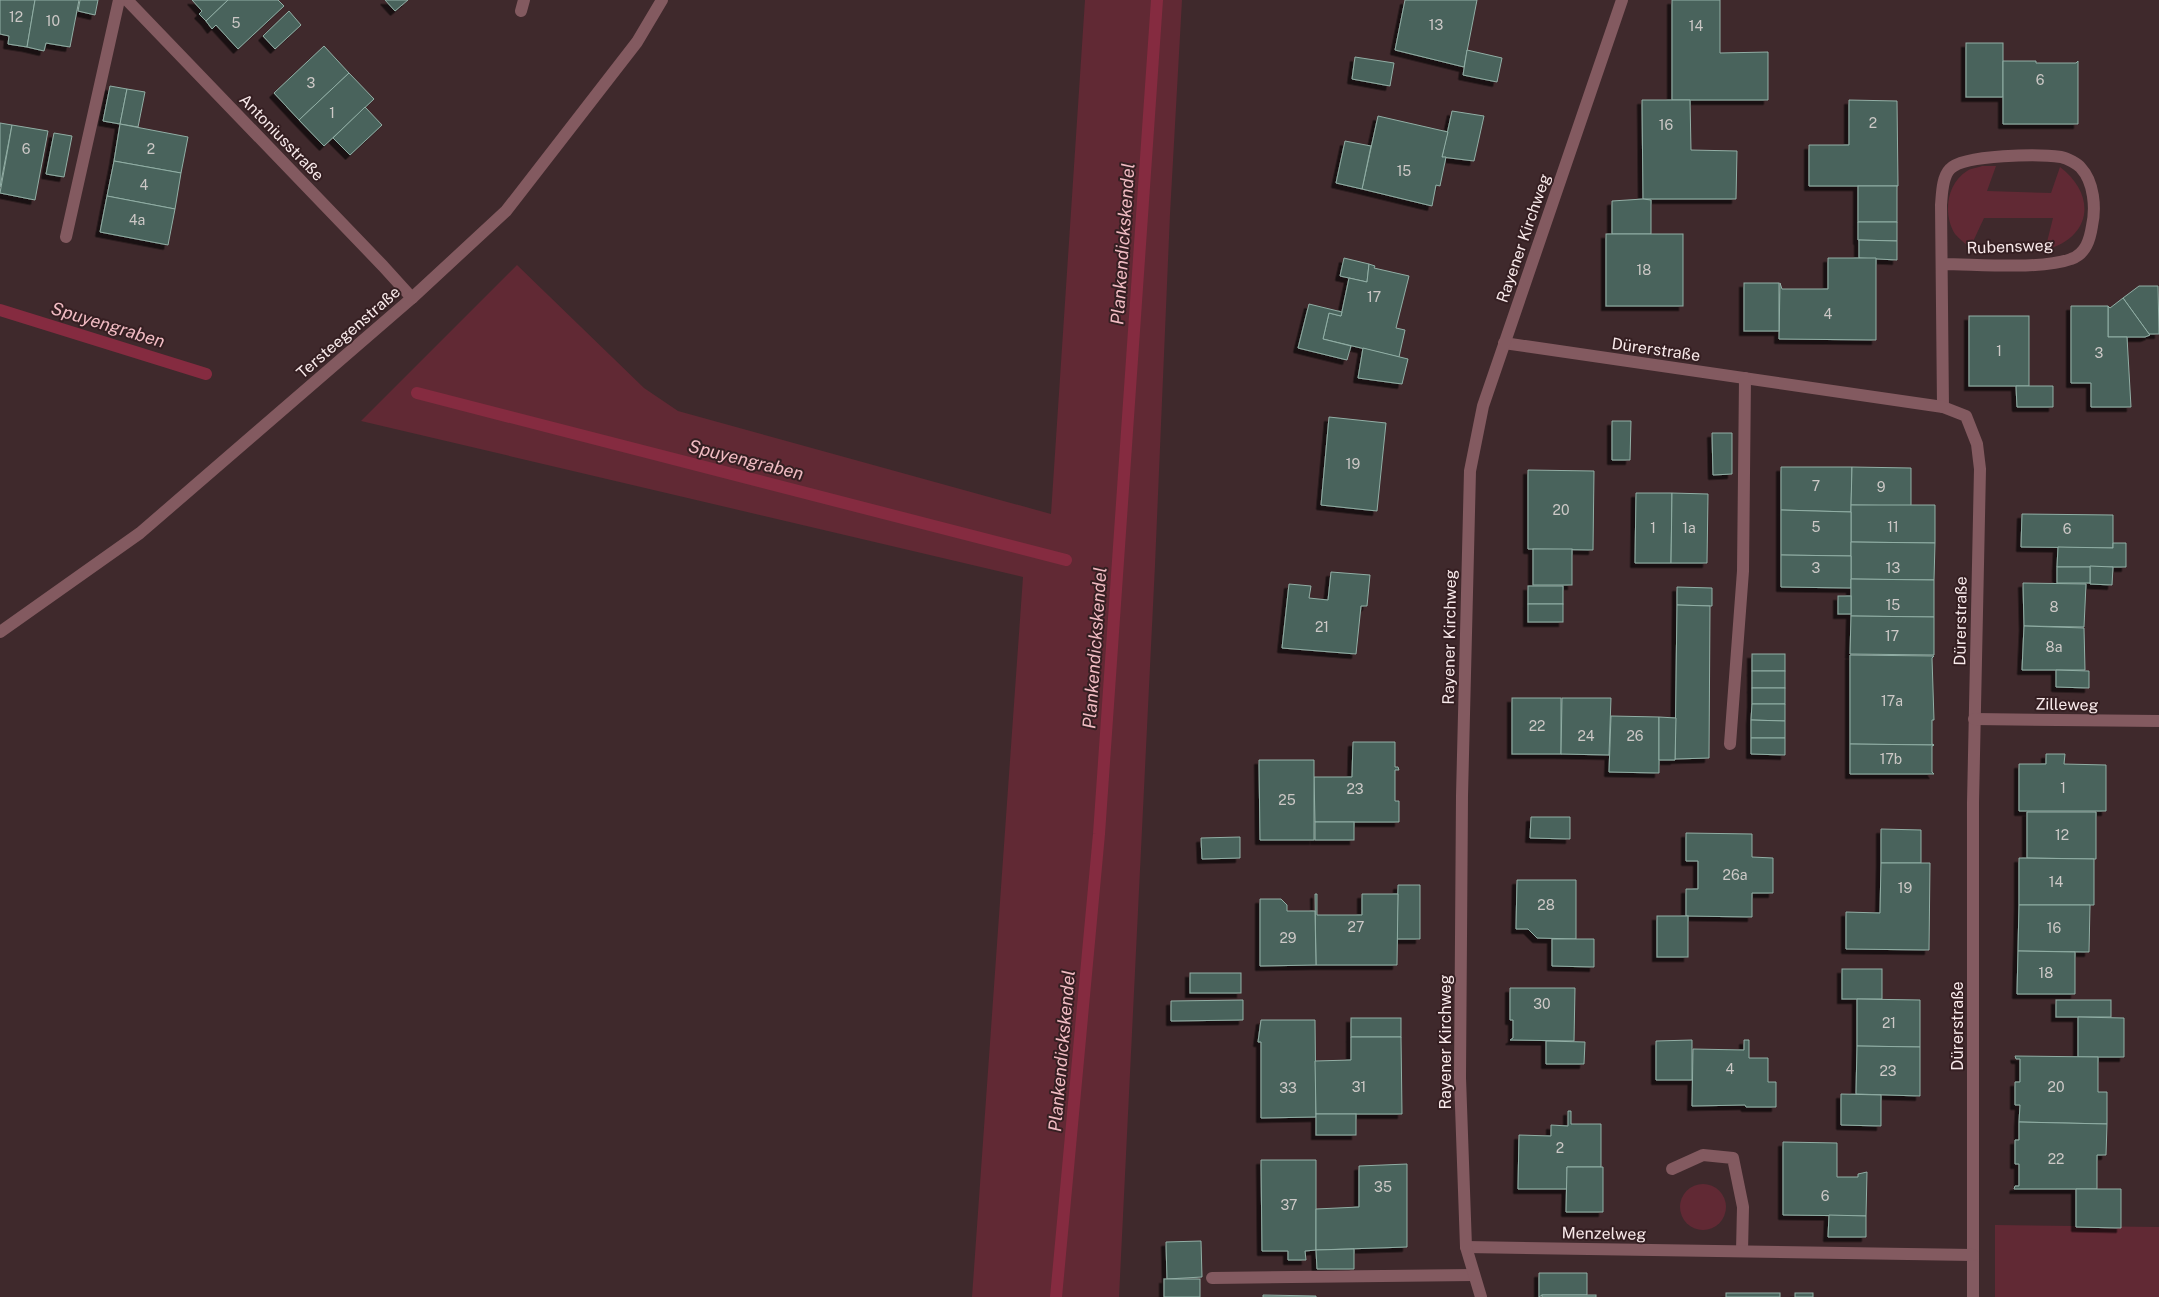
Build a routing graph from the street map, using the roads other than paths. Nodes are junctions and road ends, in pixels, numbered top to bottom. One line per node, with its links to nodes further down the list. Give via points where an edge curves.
1 (119, 0): 5 (street)
2 (127, 0): 7 (street, Antoniusstraße)
3 (662, 0): 7 (street, Tersteegenstraße, via 637,42 506,211)
4 (1622, 0): 8 (street, Rayener Kirchweg)
5 (66, 237)
6 (1943, 264): 6 (street, Rubensweg, via 1941,205 1943,185 1950,169 1962,162 1986,157 2063,158 2081,168 2091,185 2094,216 2089,244 2073,259 2045,264); 10 (street, Rubensweg)
7 (412, 298): 11 (street, Tersteegenstraße, via 140,533)
8 (1504, 343): 9 (street, Dürerstraße); 16 (street, Rayener Kirchweg, via 1483,406 1470,471 1460,1078)
9 (1745, 378): 10 (street, Dürerstraße); 14 (street, via 1743,572)
10 (1943, 407): 12 (street, Dürerstraße, via 1966,416 1977,444 1980,469)
11 (0, 632)
12 (1974, 719): 13 (street, Zilleweg); 18 (street, Dürerstraße)
13 (2159, 721)
14 (1730, 744)
15 (1672, 1169): 17 (street, via 1703,1155 1733,1158 1743,1206)
16 (1466, 1247): 17 (street, Menzelweg); 19 (street, Rayener Kirchweg)
17 (1742, 1251): 18 (street, Menzelweg)
18 (1973, 1255): 22 (street, Dürerstraße)
19 (1474, 1275): 20 (street); 21 (street, Rayener Kirchweg)
20 (1212, 1278)
21 (1481, 1297)
22 (1973, 1297)

